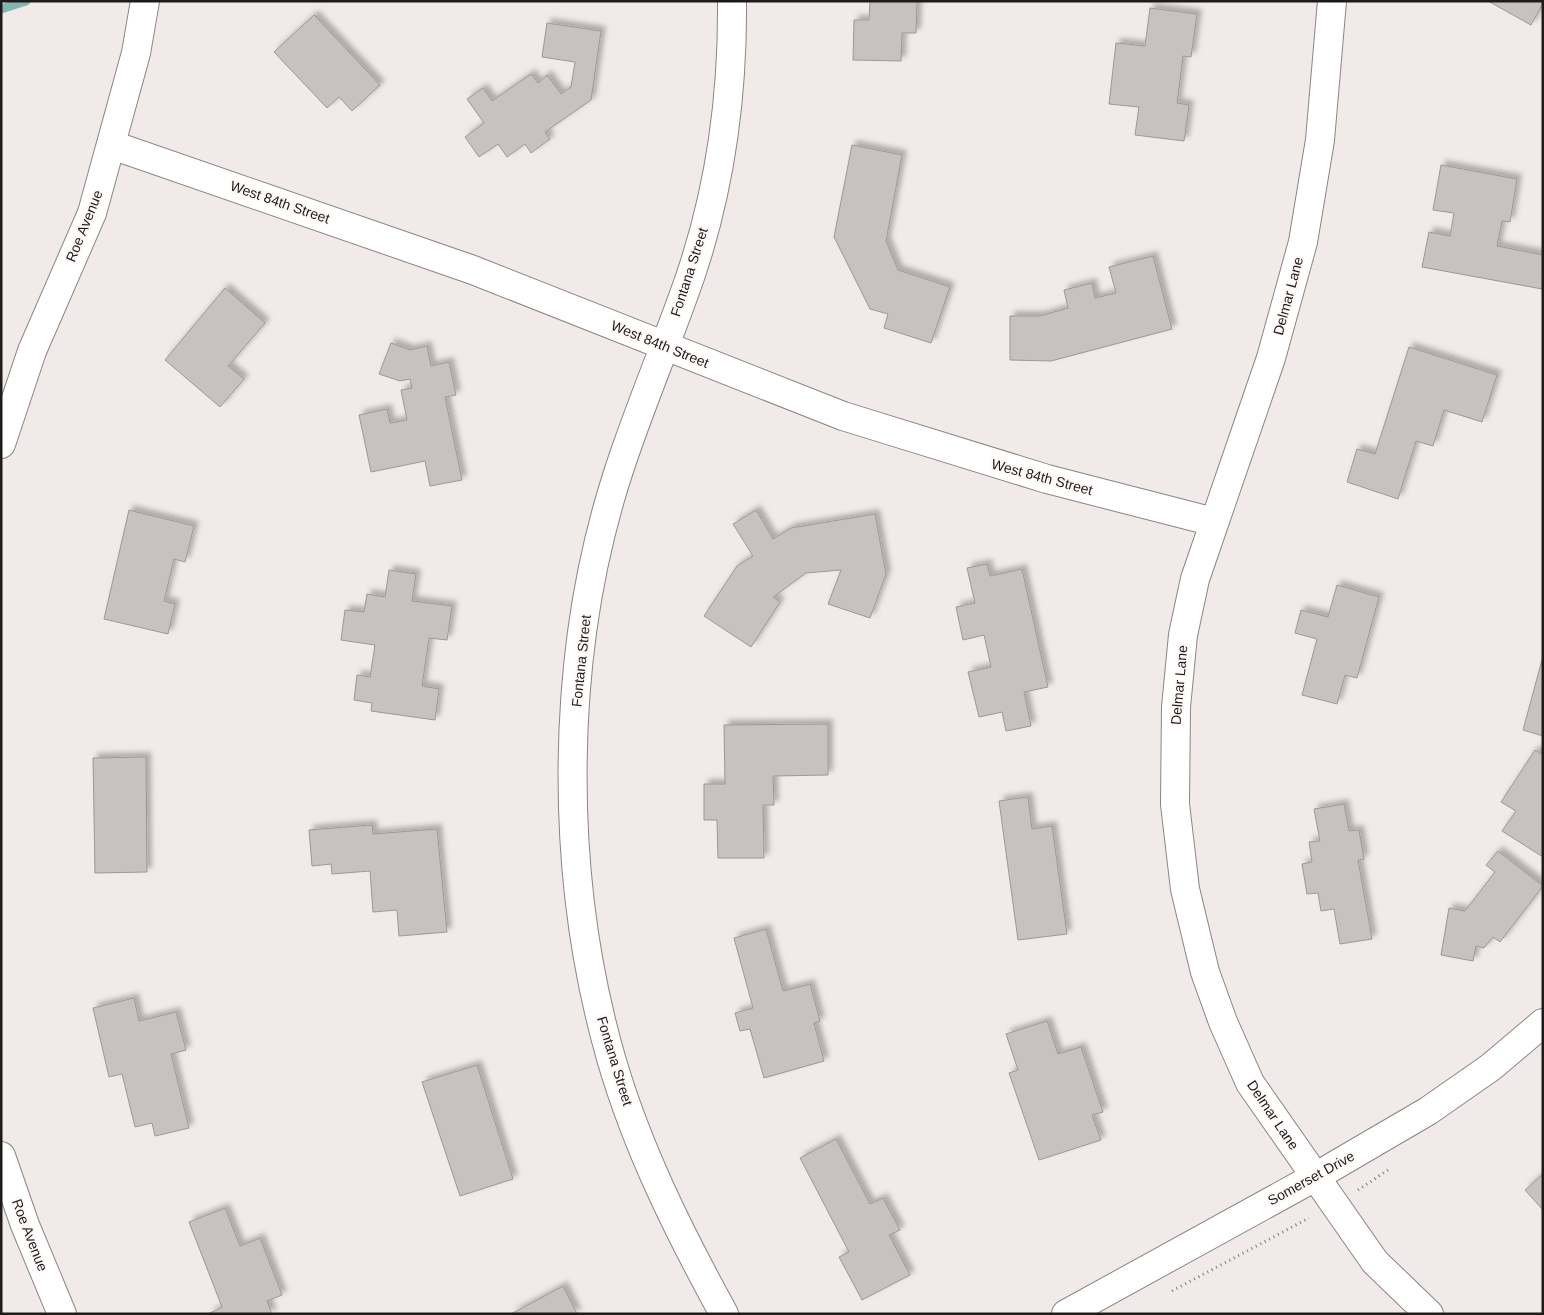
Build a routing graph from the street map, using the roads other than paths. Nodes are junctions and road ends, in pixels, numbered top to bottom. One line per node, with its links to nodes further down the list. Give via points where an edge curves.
1 (144, 1): 4 (street, Roe Avenue, via 136,53)
2 (732, 1): 5 (street, Fontana Street, via 727,102 720,158 684,295)
3 (1332, 1): 7 (street, Delmar Lane, via 1320,140 1303,242 1271,358)
4 (112, 145): 5 (street, West 84th Street, via 473,270); 6 (street, Roe Avenue, via 92,214 32,351)
5 (663, 345): 7 (street, West 84th Street, via 843,416 947,450); 12 (street, Fontana Street, via 618,472 588,596 576,683 573,796 577,874 592,978 611,1058 648,1164 681,1236)
6 (1, 444)
7 (1214, 522): 10 (street, Delmar Lane, via 1195,579 1183,635 1176,707 1174,804 1185,889 1205,972 1250,1083)
8 (1543, 1022): 10 (street, Somerset Drive, via 1491,1067 1428,1112)
9 (1, 1156): 11 (street, Roe Avenue)
10 (1315, 1177): 13 (street, Somerset Drive); 14 (street, Delmar Lane, via 1375,1262)
11 (62, 1314)
12 (724, 1314)
13 (1066, 1314)
14 (1429, 1314)

